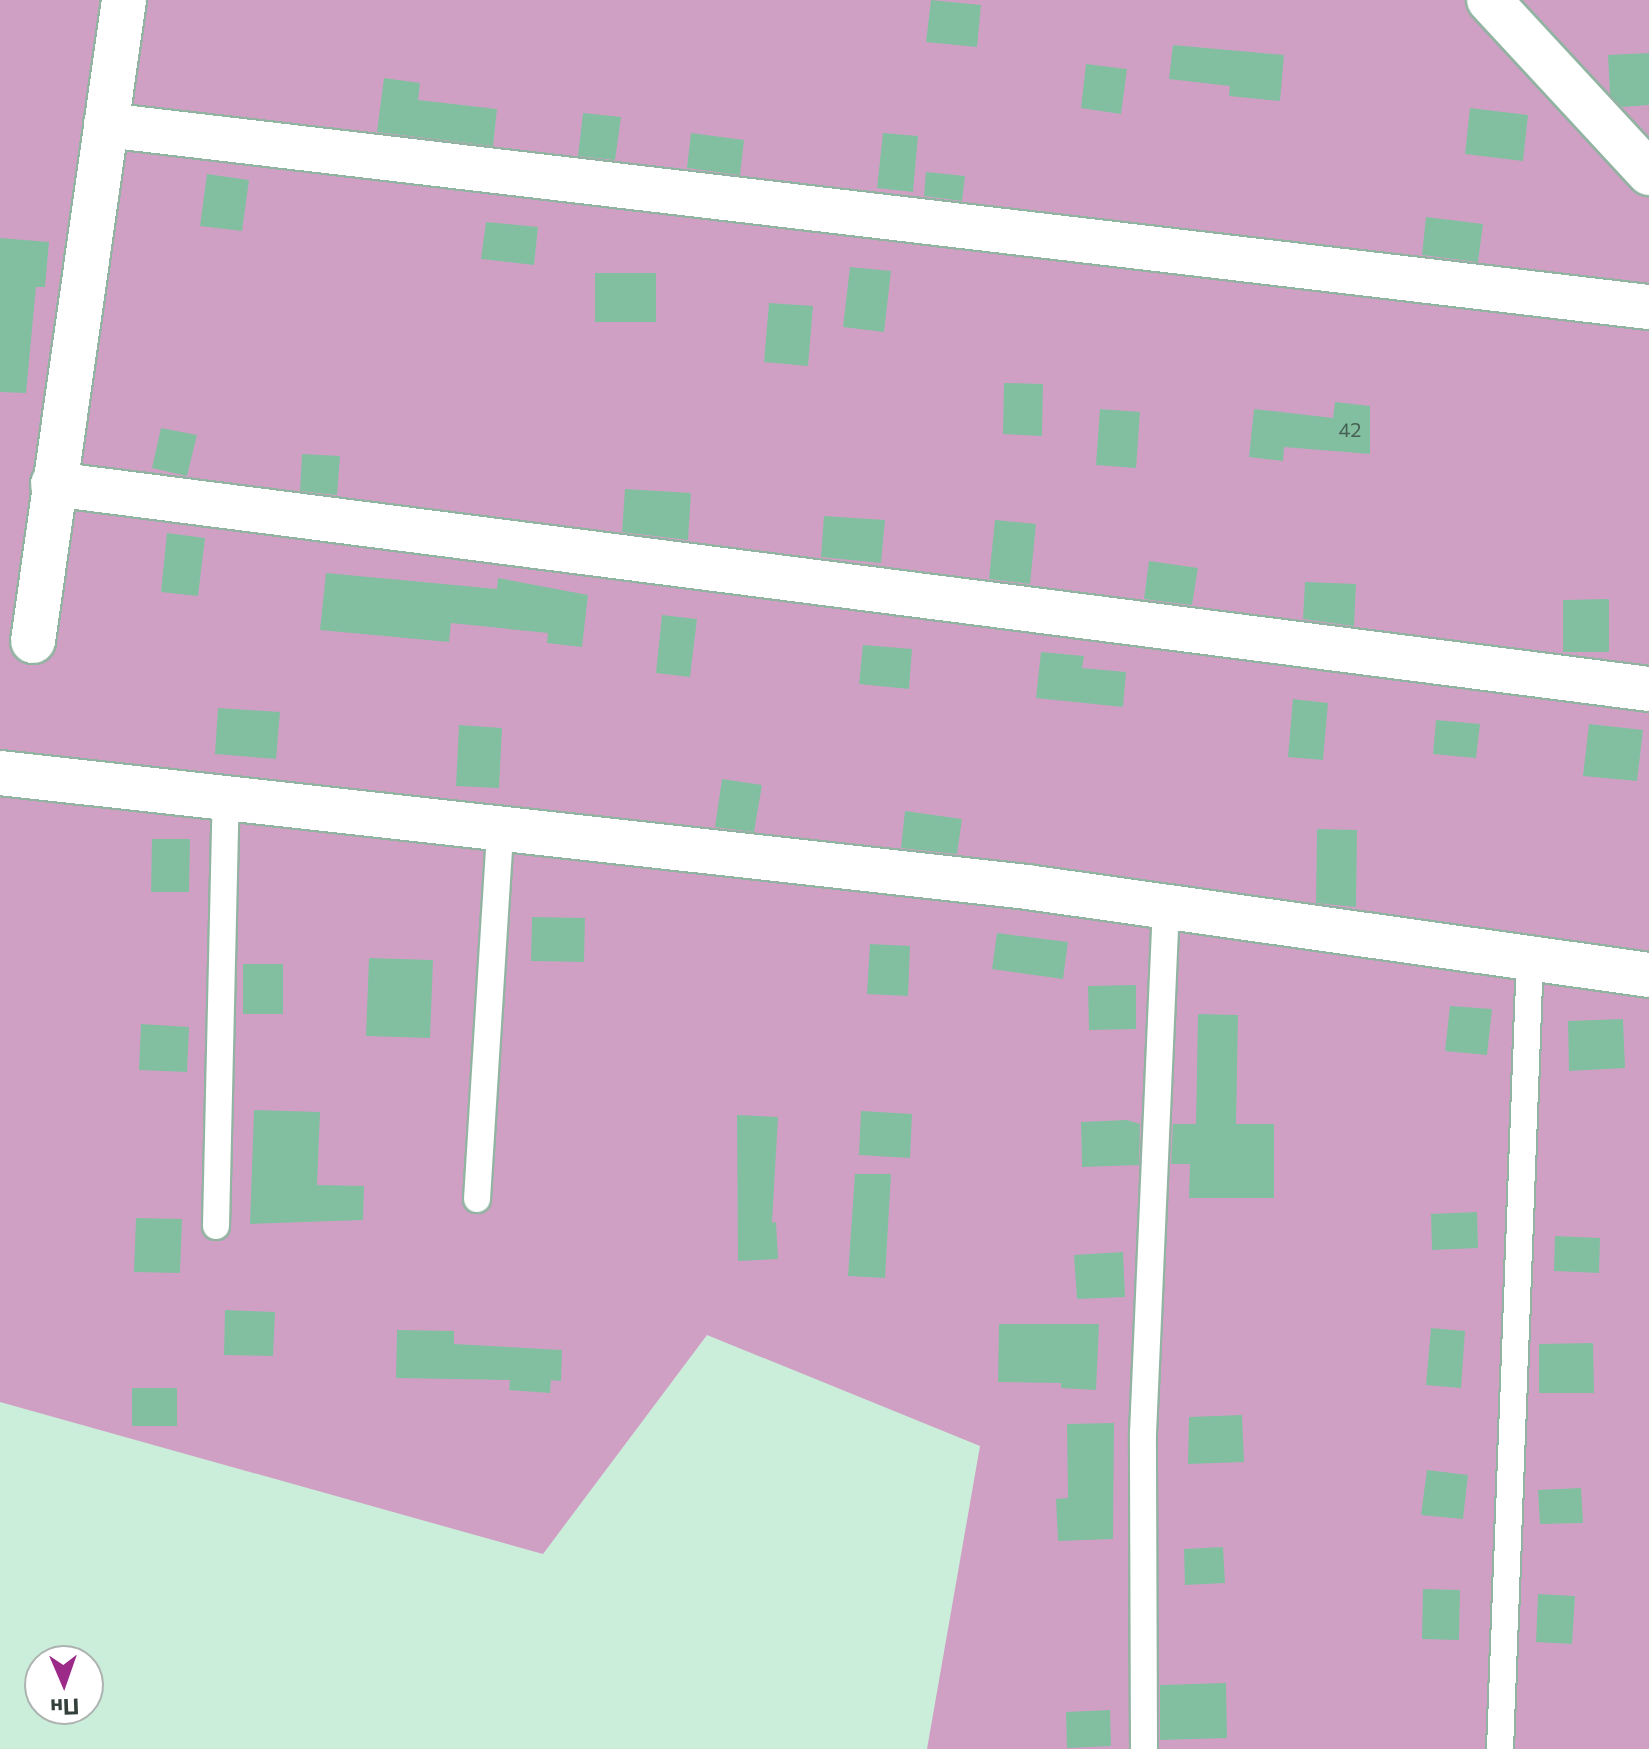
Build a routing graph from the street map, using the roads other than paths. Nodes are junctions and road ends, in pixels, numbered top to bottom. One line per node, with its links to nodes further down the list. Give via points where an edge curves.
1 (124, 0): 3 (street)
2 (1489, 0): 4 (street)
3 (106, 125): 5 (street); 6 (street)
4 (1649, 173)
5 (1649, 307)
6 (53, 484): 7 (street); 8 (street)
7 (33, 641)
8 (1649, 689)
9 (0, 773): 10 (street)
10 (226, 800): 11 (street); 16 (lane)
11 (500, 831): 12 (street, via 1027,887); 15 (lane)
12 (1166, 907): 13 (street); 17 (lane, via 1143,1433)
13 (1530, 959): 14 (street); 18 (lane)
14 (1649, 975)
15 (477, 1199)
16 (216, 1226)
17 (1144, 1749)
18 (1500, 1749)

